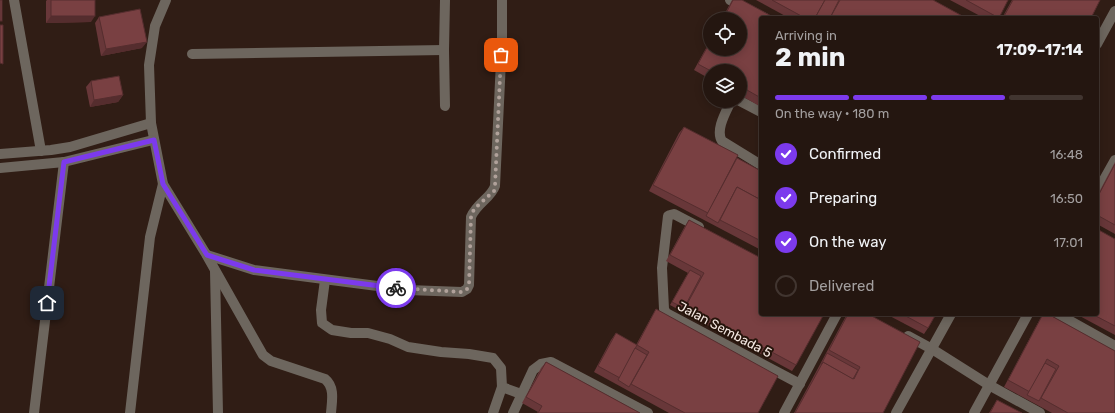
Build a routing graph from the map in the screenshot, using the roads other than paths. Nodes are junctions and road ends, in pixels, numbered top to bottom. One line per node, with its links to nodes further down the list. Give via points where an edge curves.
1 (14, 0): 17 (street)
2 (166, 0): 15 (street, via 155,26 149,65)
3 (445, 0): 9 (street)
4 (502, 0): 28 (street, via 495,186 494,191 474,209 471,217 467,289 462,292 408,290)
5 (730, 0): 7 (street)
6 (1115, 11): 8 (street)
7 (761, 16)
8 (1099, 40)
9 (444, 50): 10 (street); 12 (street)
10 (192, 54)
11 (747, 105): 14 (street)
12 (445, 106)
13 (728, 108): 21 (street, via 719,137)
14 (759, 111)
15 (151, 123): 16 (street); 17 (street, via 70,147)
16 (154, 140): 20 (street); 23 (street)
17 (41, 151): 18 (street)
18 (0, 154)
19 (1115, 160): 24 (street)
20 (64, 162): 22 (street); 40 (street)
21 (759, 164)
22 (0, 168)
23 (163, 184): 26 (street); 41 (street, via 150,237)
24 (1099, 188)
25 (707, 231): 36 (street, Jalan Sembada 5, via 674,214 668,216 662,268 666,313)
26 (207, 255): 27 (street); 28 (street, via 254,270)
27 (215, 269): 42 (street); 43 (street, via 262,355 271,361 325,379 330,383)
28 (325, 280): 38 (street, via 322,323 332,330 368,333 408,347 493,358 502,368)
29 (837, 316): 36 (street)
30 (950, 316): 35 (street)
31 (1027, 316): 37 (street)
32 (1062, 316): 34 (street)
33 (900, 331): 35 (street)
34 (1115, 346)
35 (932, 349): 37 (street); 48 (street)
36 (800, 384): 47 (street)
37 (989, 386): 49 (street); 50 (street)
38 (502, 387): 39 (street); 44 (street)
39 (521, 394): 45 (street); 46 (street, via 533,370 541,364 551,362)
40 (34, 413)
41 (130, 413)
42 (218, 413)
43 (331, 413)
44 (493, 413)
45 (513, 413)
46 (648, 413)
47 (784, 413)
48 (896, 413)
49 (974, 413)
50 (1040, 413)

